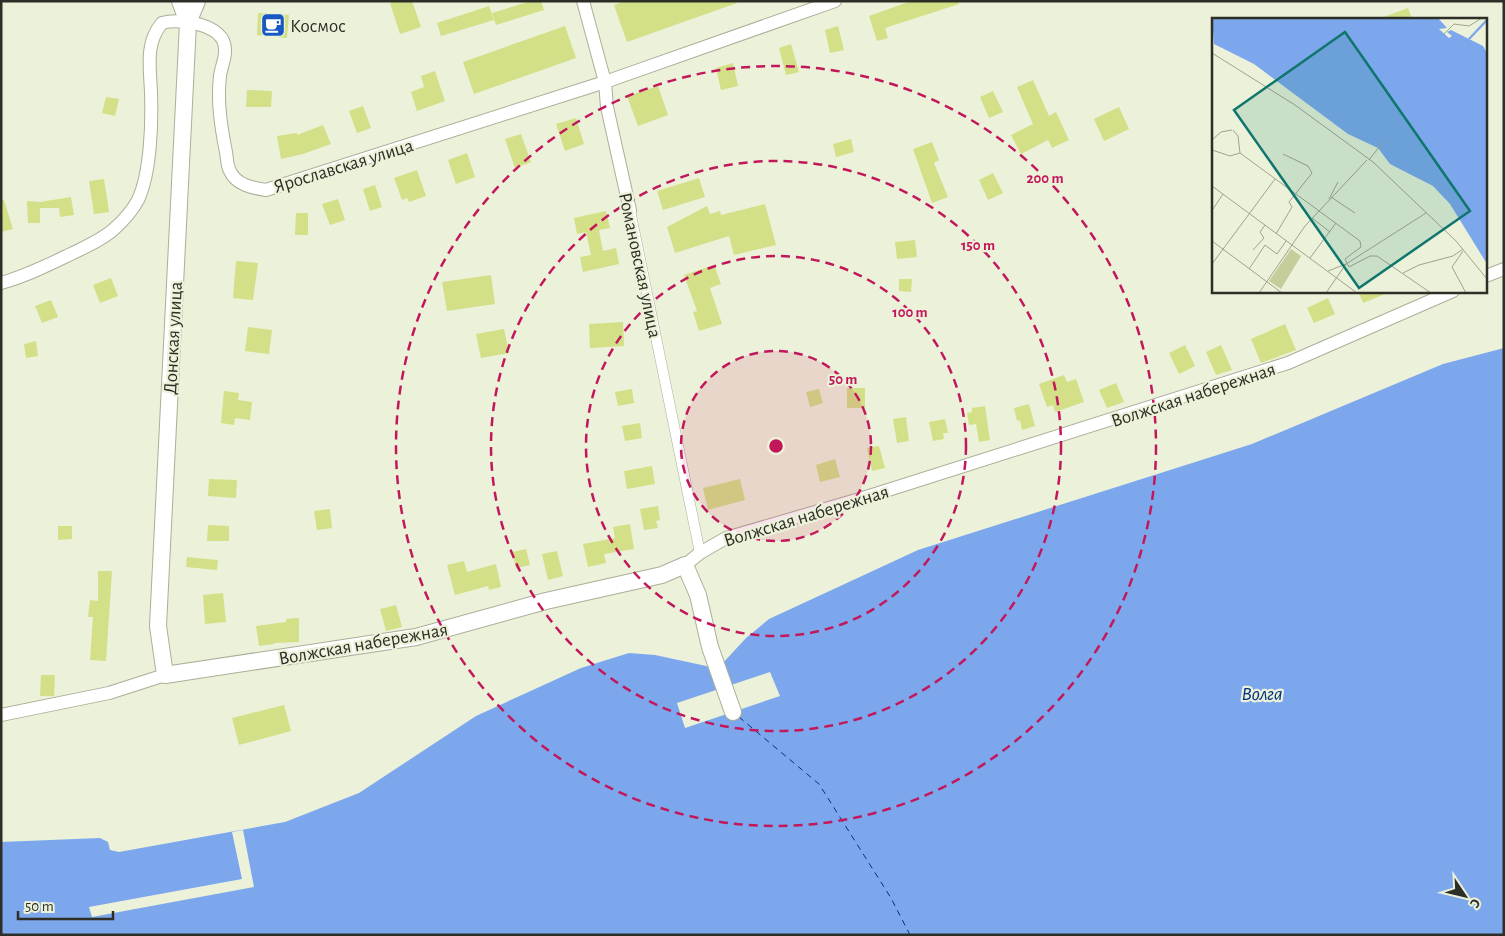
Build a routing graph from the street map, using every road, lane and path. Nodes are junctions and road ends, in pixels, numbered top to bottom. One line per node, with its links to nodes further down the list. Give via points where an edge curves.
1 (180, 1): 5 (street, Донская улица)
2 (197, 1): 5 (street)
3 (583, 1): 6 (street, Романовская улица)
4 (835, 1): 6 (street, Ярославская улица)
5 (188, 23): 6 (street, Ярославская улица, via 217,32 226,49 219,96 230,172 249,187 266,190); 10 (street, Ярославская улица, via 162,23 153,37 149,54 152,121 148,157 142,187 128,215 112,231 84,247 20,278); 14 (street, Донская улица, via 158,626)
6 (605, 82): 7 (street, Романовская улица, via 607,107)
7 (630, 210): 12 (street, Романовская улица)
8 (1504, 269): 9 (street)
9 (1488, 275)
10 (1, 283)
11 (1451, 292): 12 (street, Волжская набережная, via 1288,364 726,538)
12 (700, 553): 13 (street, Волжская набережная)
13 (685, 565): 14 (street, Волжская набережная, via 662,575 546,601 416,637); 15 (street, via 698,595 710,647)
14 (165, 675): 16 (street, Волжская набережная, via 109,693)
15 (732, 712)
16 (1, 716)

